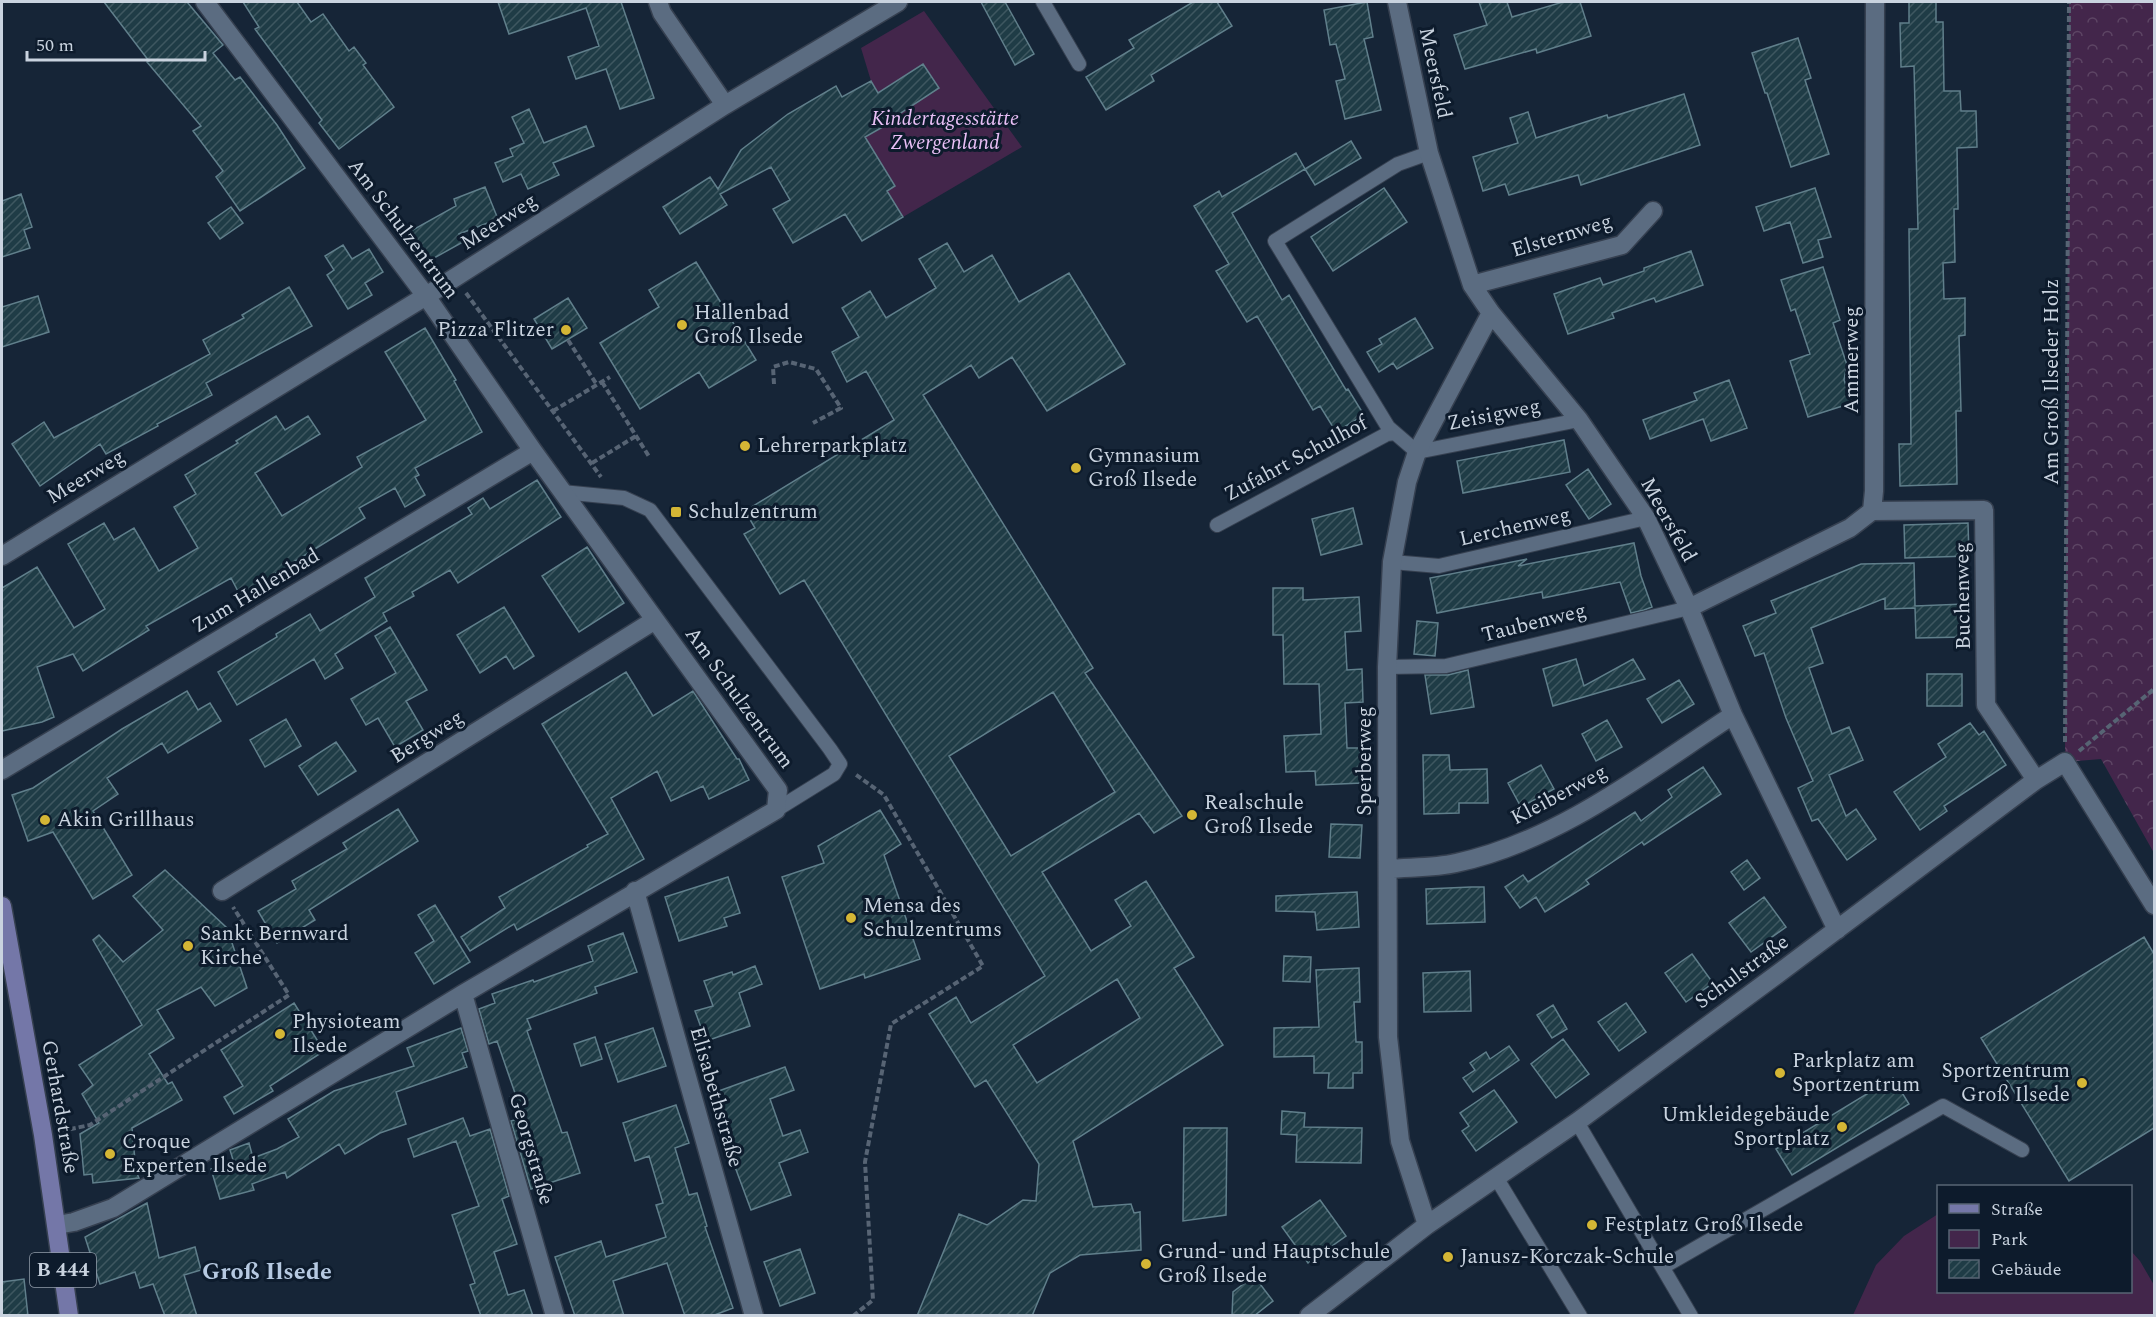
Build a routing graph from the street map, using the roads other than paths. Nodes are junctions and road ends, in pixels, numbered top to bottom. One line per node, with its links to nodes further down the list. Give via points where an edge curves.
1 (205, 2): 12 (street, Am Schulzentrum)
2 (658, 2): 8 (street)
3 (898, 2): 8 (street, Meerweg)
4 (1043, 2): 7 (lane)
5 (1397, 2): 9 (street, Meersfeld)
6 (1875, 2): 19 (street, Ammerweg)
7 (1080, 64)
8 (725, 105): 12 (street, Meerweg)
9 (1430, 153): 11 (street, Meersfeld); 15 (lane, via 1398,164 1275,241)
10 (1653, 210): 11 (street, Elsternweg, via 1622,245)
11 (1472, 285): 13 (street, Meersfeld)
12 (426, 296): 16 (street, Am Schulzentrum); 22 (street, Meerweg)
13 (1491, 313): 14 (street, Meersfeld); 17 (street, Sperberweg)
14 (1579, 420): 17 (lane, Zeisigweg); 20 (street, Meersfeld)
15 (1395, 433): 17 (lane); 21 (lane, Zufahrt Schulhof)
16 (533, 451): 18 (street, Am Schulzentrum); 28 (street, Zum Hallenbad)
17 (1417, 452): 23 (street, Sperberweg, via 1407,482)
18 (562, 492): 25 (street, Am Schulzentrum); 30 (lane, via 624,498 650,510 840,764 834,774)
19 (1872, 511): 24 (street, via 1850,528); 29 (street, Buchenweg, via 1984,510 1986,705)
20 (1646, 518): 23 (lane, Lerchenweg, via 1439,566); 24 (street, Meersfeld)
21 (1217, 525)
22 (2, 556)
23 (1392, 562): 26 (street, Sperberweg)
24 (1689, 608): 26 (lane, Taubenweg, via 1446,666); 27 (street, Meersfeld)
25 (655, 621): 30 (street, Am Schulzentrum, via 778,790); 32 (street, Bergweg)
26 (1388, 667): 31 (street, Sperberweg)
27 (1733, 715): 31 (street, Kleiberweg, via 1558,825 1504,849 1455,864); 36 (street, Meersfeld)
28 (2, 770)
29 (2036, 780): 34 (street, Schulstraße, via 2065,762); 36 (street, Schulstraße)
30 (776, 810): 33 (street)
31 (1388, 869): 42 (street, Sperberweg, via 1388,1037 1392,1088 1400,1141)
32 (222, 891)
33 (635, 891): 37 (street); 46 (street, Elisabethstraße)
34 (2154, 905)
35 (2, 906): 41 (main road, Gerhardstraße / B 444)
36 (1837, 930): 38 (street, Schulstraße)
37 (463, 994): 41 (street, via 113,1208); 45 (street, Georgstraße)
38 (1577, 1122): 40 (street, Schulstraße); 43 (lane)
39 (2022, 1150): 43 (lane, via 1943,1106)
40 (1497, 1179): 42 (street, Schulstraße); 48 (lane)
41 (57, 1225): 44 (main road, Gerhardstraße / B 444)
42 (1427, 1225): 47 (street, Schulstraße)
43 (1663, 1267): 49 (lane)
44 (69, 1316)
45 (555, 1316)
46 (754, 1316)
47 (1309, 1316)
48 (1580, 1316)
49 (1691, 1316)

